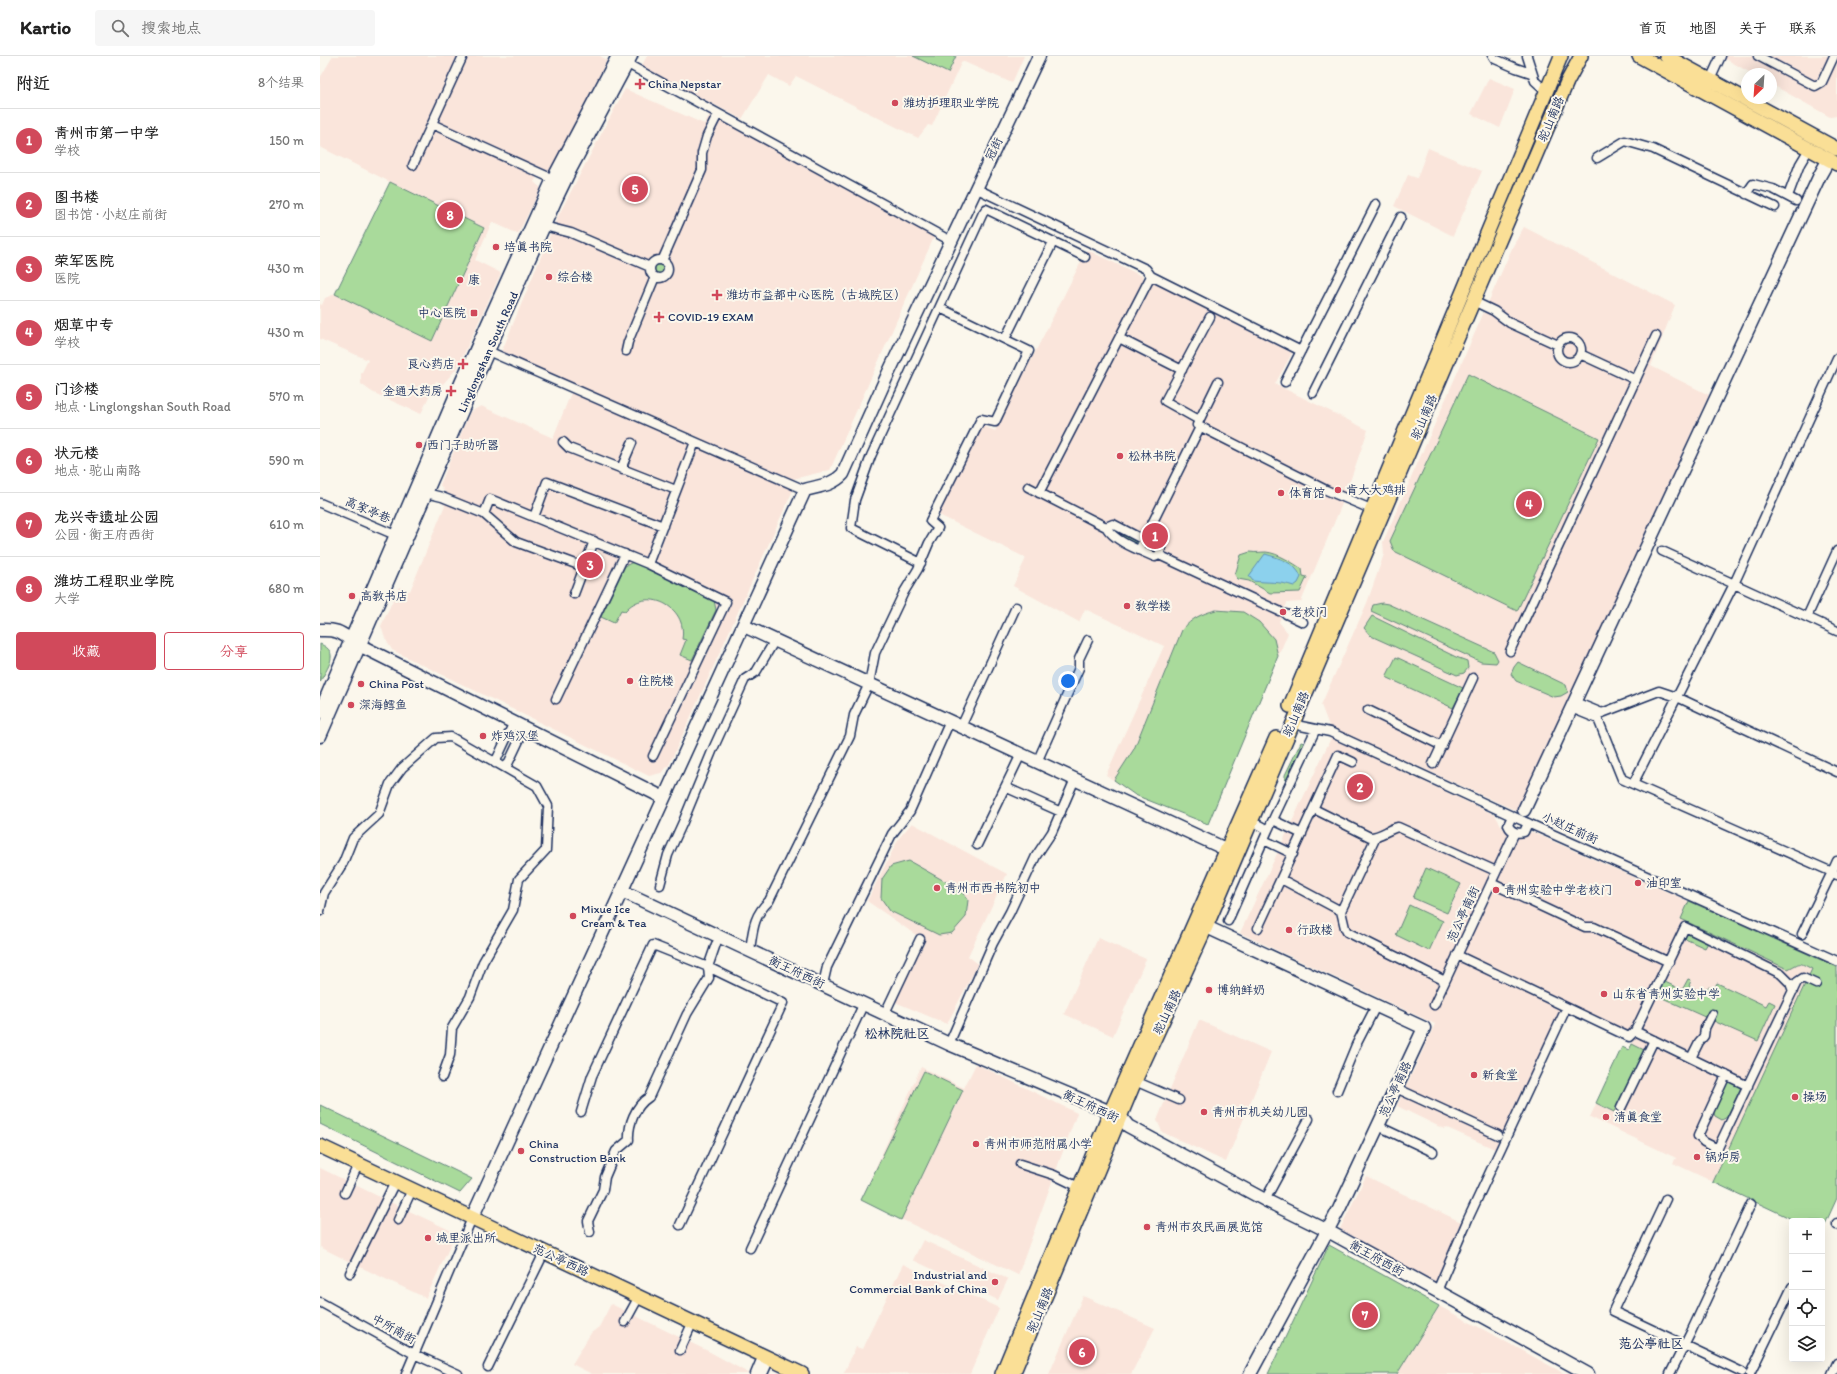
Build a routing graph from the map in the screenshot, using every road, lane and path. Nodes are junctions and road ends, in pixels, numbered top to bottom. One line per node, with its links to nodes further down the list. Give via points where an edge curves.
1 (463, 56): 17 (street)
2 (1039, 56): 24 (street, 冠街)
3 (1493, 56): 13 (street)
4 (1527, 56): 13 (street)
5 (1562, 56): 15 (main road, 驼山南路)
6 (1581, 56): 39 (main road, 驼山南路, via 1567,82)
7 (1639, 56): 19 (main road)
8 (1666, 56): 14 (main road)
9 (1721, 56): 14 (street)
10 (1758, 56): 11 (street, via 1815,86 1822,82)
11 (1834, 56)
12 (621, 58): 16 (street); 23 (street, Linglongshan South Road); 31 (street, Linglongshan South Road)
13 (1531, 73): 15 (street, via 1535,81)
14 (1710, 80): 18 (main road)
15 (1547, 92): 67 (main road, 驼山南路)
16 (718, 114): 32 (street); 35 (street, via 702,153 702,170)
17 (432, 124): 22 (street); 23 (street)
18 (1837, 148)
19 (1809, 149): 21 (main road); 26 (street, via 1800,164)
20 (1597, 158): 25 (street, via 1625,141 1653,149)
21 (1833, 161): 99 (street, via 1820,175)
22 (413, 165)
23 (553, 179): 72 (street, Linglongshan South Road, via 461,383)
24 (976, 188): 32 (street, 冠街); 37 (street, via 1146,269)
25 (1746, 194): 26 (street, via 1753,184); 29 (street)
26 (1788, 196): 27 (street)
27 (1796, 201)
28 (1376, 204): 48 (street)
29 (1775, 207)
30 (1401, 217): 55 (street)
31 (544, 226): 36 (street, via 570,233); 46 (street, Linglongshan South Road)
32 (951, 242): 63 (street, 冠街, via 843,474 838,480 827,485)
33 (1053, 242): 34 (street); 40 (street, via 986,208); 44 (street)
34 (1085, 257)
35 (662, 261): 36 (street, via 655,262); 38 (street, via 668,272 663,278)
36 (650, 267): 38 (street, via 650,272)
37 (1151, 276): 43 (street); 48 (street)
38 (655, 277): 47 (street)
39 (1473, 301): 45 (street, via 1494,311 1510,323); 103 (main road, 驼山南路)
40 (940, 308): 44 (street); 80 (street, via 871,456 855,500 851,528)
41 (1210, 317): 51 (street)
42 (1656, 336): 52 (street)
43 (1120, 338): 51 (street); 65 (street)
44 (1005, 339): 80 (street, via 1029,351 994,422 981,419 930,521 938,528)
45 (1558, 345): 49 (street, via 1559,356 1565,361 1572,361); 49 (street, via 1563,339 1574,339 1580,345)
46 (488, 351): 59 (street); 64 (street, Linglongshan South Road)
47 (626, 351)
48 (1301, 351): 54 (street)
49 (1580, 354): 52 (street)
50 (1837, 358): 83 (street)
51 (1182, 370): 56 (street, via 1165,401)
52 (1636, 380): 94 (street)
53 (1218, 382): 56 (street)
54 (1285, 382)
55 (1313, 393)
56 (1200, 423): 67 (street, via 1326,490); 73 (street)
57 (563, 442): 60 (street, via 569,448)
58 (632, 442): 60 (street)
59 (695, 442): 62 (street); 63 (street)
60 (623, 470): 62 (street)
61 (1028, 487): 65 (street)
62 (676, 490): 70 (street)
63 (805, 490): 88 (street)
64 (426, 493): 68 (street); 72 (street, Linglongshan South Road)
65 (1039, 493): 71 (street)
66 (320, 503): 72 (street, 高家亭巷)
67 (1371, 509): 134 (main road, 驼山南路)
68 (484, 514): 69 (street, via 490,499); 82 (street, via 516,542)
69 (534, 517): 70 (street, via 547,482); 74 (street)
70 (663, 526): 81 (street)
71 (1106, 526): 73 (street, via 1113,524); 75 (street, via 1110,534)
72 (401, 537): 93 (street, Linglongshan South Road)
73 (1144, 540): 75 (street); 79 (street, via 1161,549)
74 (594, 541): 78 (street); 82 (street)
75 (1139, 550): 79 (street, via 1155,557)
76 (1662, 551): 83 (street)
77 (1837, 551): 86 (street)
78 (625, 554): 81 (street); 98 (street)
79 (1159, 555): 87 (street)
80 (921, 563): 96 (street, via 875,653)
81 (648, 564): 110 (street, via 726,602)
82 (584, 568): 84 (street)
83 (1734, 584): 86 (street); 97 (street)
84 (574, 594)
85 (1016, 607): 105 (street)
86 (1806, 617): 90 (street)
87 (1303, 622)
88 (744, 626): 91 (street); 120 (street)
89 (320, 630): 93 (street, via 343,633)
90 (1837, 631)
91 (775, 640): 96 (street); 141 (street, via 756,672 745,679 668,855)
92 (1088, 640): 111 (street, via 1078,659 1079,668)
93 (355, 642): 101 (street); 104 (street); 107 (street, via 354,662)
94 (1510, 651)
95 (1473, 678): 108 (street)
96 (869, 684): 102 (street); 151 (street, via 854,715 850,736 820,800 769,901 754,920)
97 (1677, 697): 99 (street, via 1659,691 1602,713); 116 (street); 118 (street)
98 (556, 700)
99 (1573, 705): 118 (street, via 1598,719 1622,779); 122 (street)
100 (1368, 710): 108 (street)
101 (320, 712)
102 (950, 721): 105 (street); 157 (street, via 910,810 892,834 827,967)
103 (1292, 722): 124 (street, 小赵庄前街, via 1330,732); 134 (main road, 驼山南路)
104 (519, 725): 113 (street); 115 (street); 120 (street)
105 (962, 727): 109 (street)
106 (1314, 733): 125 (street)
107 (320, 736)
108 (1442, 746): 114 (street)
109 (1021, 754): 111 (street); 119 (street)
110 (653, 756)
111 (1037, 762): 117 (street)
112 (1353, 762): 121 (street, via 1338,756)
113 (495, 763): 115 (street); 143 (street, via 451,737 436,738 402,768 390,784 379,814 353,838 343,863 324,893)
114 (1433, 764)
115 (506, 768): 171 (street, via 537,786 548,806 546,850 519,879 513,910 483,962 470,997 452,1028 450,1055)
116 (1837, 772)
117 (1075, 779): 123 (street); 134 (street)
118 (1633, 784): 138 (street)
119 (1005, 787): 123 (street); 133 (street)
120 (664, 798): 142 (street)
121 (1314, 809): 130 (street); 131 (street, via 1370,837)
122 (1524, 810)
123 (1061, 812): 168 (street, via 993,943)
124 (1512, 816): 126 (street, 小赵庄前街); 129 (street, via 1508,825)
125 (1273, 820): 128 (street); 130 (street)
126 (1528, 823): 129 (street, via 1524,832); 153 (street, 小赵庄前街)
127 (1259, 825): 128 (street)
128 (1268, 830): 132 (street)
129 (1515, 832): 137 (street, 范公亭南街)
130 (1302, 834): 135 (street)
131 (1376, 837): 137 (street, via 1398,827); 144 (street)
132 (1264, 840): 135 (street); 145 (street)
133 (977, 845)
134 (1232, 852): 146 (main road, 驼山南路)
135 (1293, 854): 139 (street)
136 (1837, 861): 138 (street)
137 (1496, 872): 140 (street, 范公亭南街)
138 (1834, 873): 148 (street)
139 (1281, 879): 144 (street); 147 (street)
140 (1491, 883): 152 (street, 范公亭南街); 154 (street, via 1585,927 1594,927)
141 (660, 885)
142 (622, 891): 151 (street, 衡王府西街); 196 (street)
143 (320, 911)
144 (1341, 911): 156 (street, via 1347,932)
145 (1228, 921)
146 (1201, 925): 162 (street, 范公亭南路); 172 (main road, 驼山南路); 179 (main road, 驼山南路)
147 (1258, 928)
148 (1802, 934)
149 (920, 939): 163 (street)
150 (716, 944): 155 (street)
151 (750, 950): 157 (street, 衡王府西街)
152 (1457, 955): 156 (street, 范公亭南街); 166 (street, via 1629,1037)
153 (1837, 961)
154 (1669, 962): 159 (street, via 1685,927 1781,974 1790,983); 166 (street)
155 (708, 967): 178 (street, via 654,945 592,1076); 197 (street, via 784,1003); 199 (street, via 709,978 687,1014 649,1097 641,1102 629,1128 629,1140 616,1151 605,1176 603,1190 588,1221)
156 (1445, 980): 161 (street, 范公亭南街)
157 (823, 984): 160 (street, 衡王府西街)
158 (1816, 984): 159 (street, via 1805,978 1800,979)
159 (1793, 991): 173 (street)
160 (864, 1003): 163 (street, 衡王府西街); 200 (street)
161 (1434, 1005)
162 (1376, 1006): 174 (street, 范公亭南路, via 1424,1028); 175 (street)
163 (885, 1013): 168 (street, 衡王府西街)
164 (1564, 1013): 204 (street)
165 (1712, 1014): 169 (street, via 1706,1028 1700,1033)
166 (1636, 1031): 167 (street)
167 (1654, 1040): 169 (street); 177 (street)
168 (949, 1044): 179 (street, 衡王府西街)
169 (1691, 1058): 170 (street)
170 (1726, 1075): 173 (street); 173 (street, via 1698,1136 1716,1151)
171 (442, 1077)
172 (1135, 1081): 176 (street); 179 (main road, 驼山南路)
173 (1748, 1086)
174 (1396, 1088): 181 (street, 范公亭南路); 182 (street)
175 (1337, 1091)
176 (1179, 1100)
177 (1621, 1108)
178 (581, 1112)
179 (1115, 1115): 189 (main road, 驼山南路); 193 (street, 衡王府西街, via 1128,1126)
180 (1309, 1119): 193 (street)
181 (1378, 1126): 185 (street); 198 (street, 范公亭南路, via 1339,1209)
182 (1498, 1135)
183 (320, 1146): 196 (main road, 范公亭西路)
184 (320, 1152): 187 (main road, 范公亭西路)
185 (1433, 1152)
186 (1020, 1164): 189 (street, via 1054,1175)
187 (356, 1169): 188 (main road, 范公亭西路); 190 (street)
188 (393, 1186): 191 (main road, 范公亭西路); 202 (street)
189 (1083, 1190): 221 (main road, 驼山南路); 222 (main road, 驼山南路)
190 (345, 1193)
191 (410, 1194): 195 (street); 196 (main road, 范公亭西路)
192 (1666, 1199): 209 (street, via 1614,1311)
193 (1265, 1200): 198 (street, 衡王府西街)
194 (1751, 1204): 209 (street)
195 (398, 1220)
196 (471, 1220): 201 (main road, 范公亭西路); 211 (street); 220 (main road, 范公亭西路)
197 (680, 1225)
198 (1326, 1230): 204 (street, 衡王府西街); 223 (street, 范公亭南路)
199 (590, 1232)
200 (750, 1248)
201 (542, 1257): 206 (main road, 范公亭西路); 213 (street)
202 (350, 1273)
203 (1790, 1290): 215 (street)
204 (1437, 1291): 224 (street, 衡王府西街)
205 (320, 1302): 211 (street, 中所南街)
206 (636, 1302): 207 (street); 208 (main road, 范公亭西路)
207 (626, 1322)
208 (690, 1328): 210 (street); 214 (main road, 范公亭西路)
209 (1685, 1345): 215 (street); 225 (street)
210 (680, 1350)
211 (414, 1354): 216 (street); 217 (street, 中所南街)
212 (1837, 1363): 226 (street)
213 (488, 1367)
214 (764, 1367): 218 (street); 219 (main road, 范公亭西路)
215 (1746, 1373)
216 (406, 1374)
217 (458, 1374)
218 (754, 1374)
219 (786, 1374)
220 (802, 1374)
221 (1002, 1374)
222 (1013, 1374)
223 (1250, 1374)
224 (1588, 1374)
225 (1670, 1374)
226 (1832, 1374)

